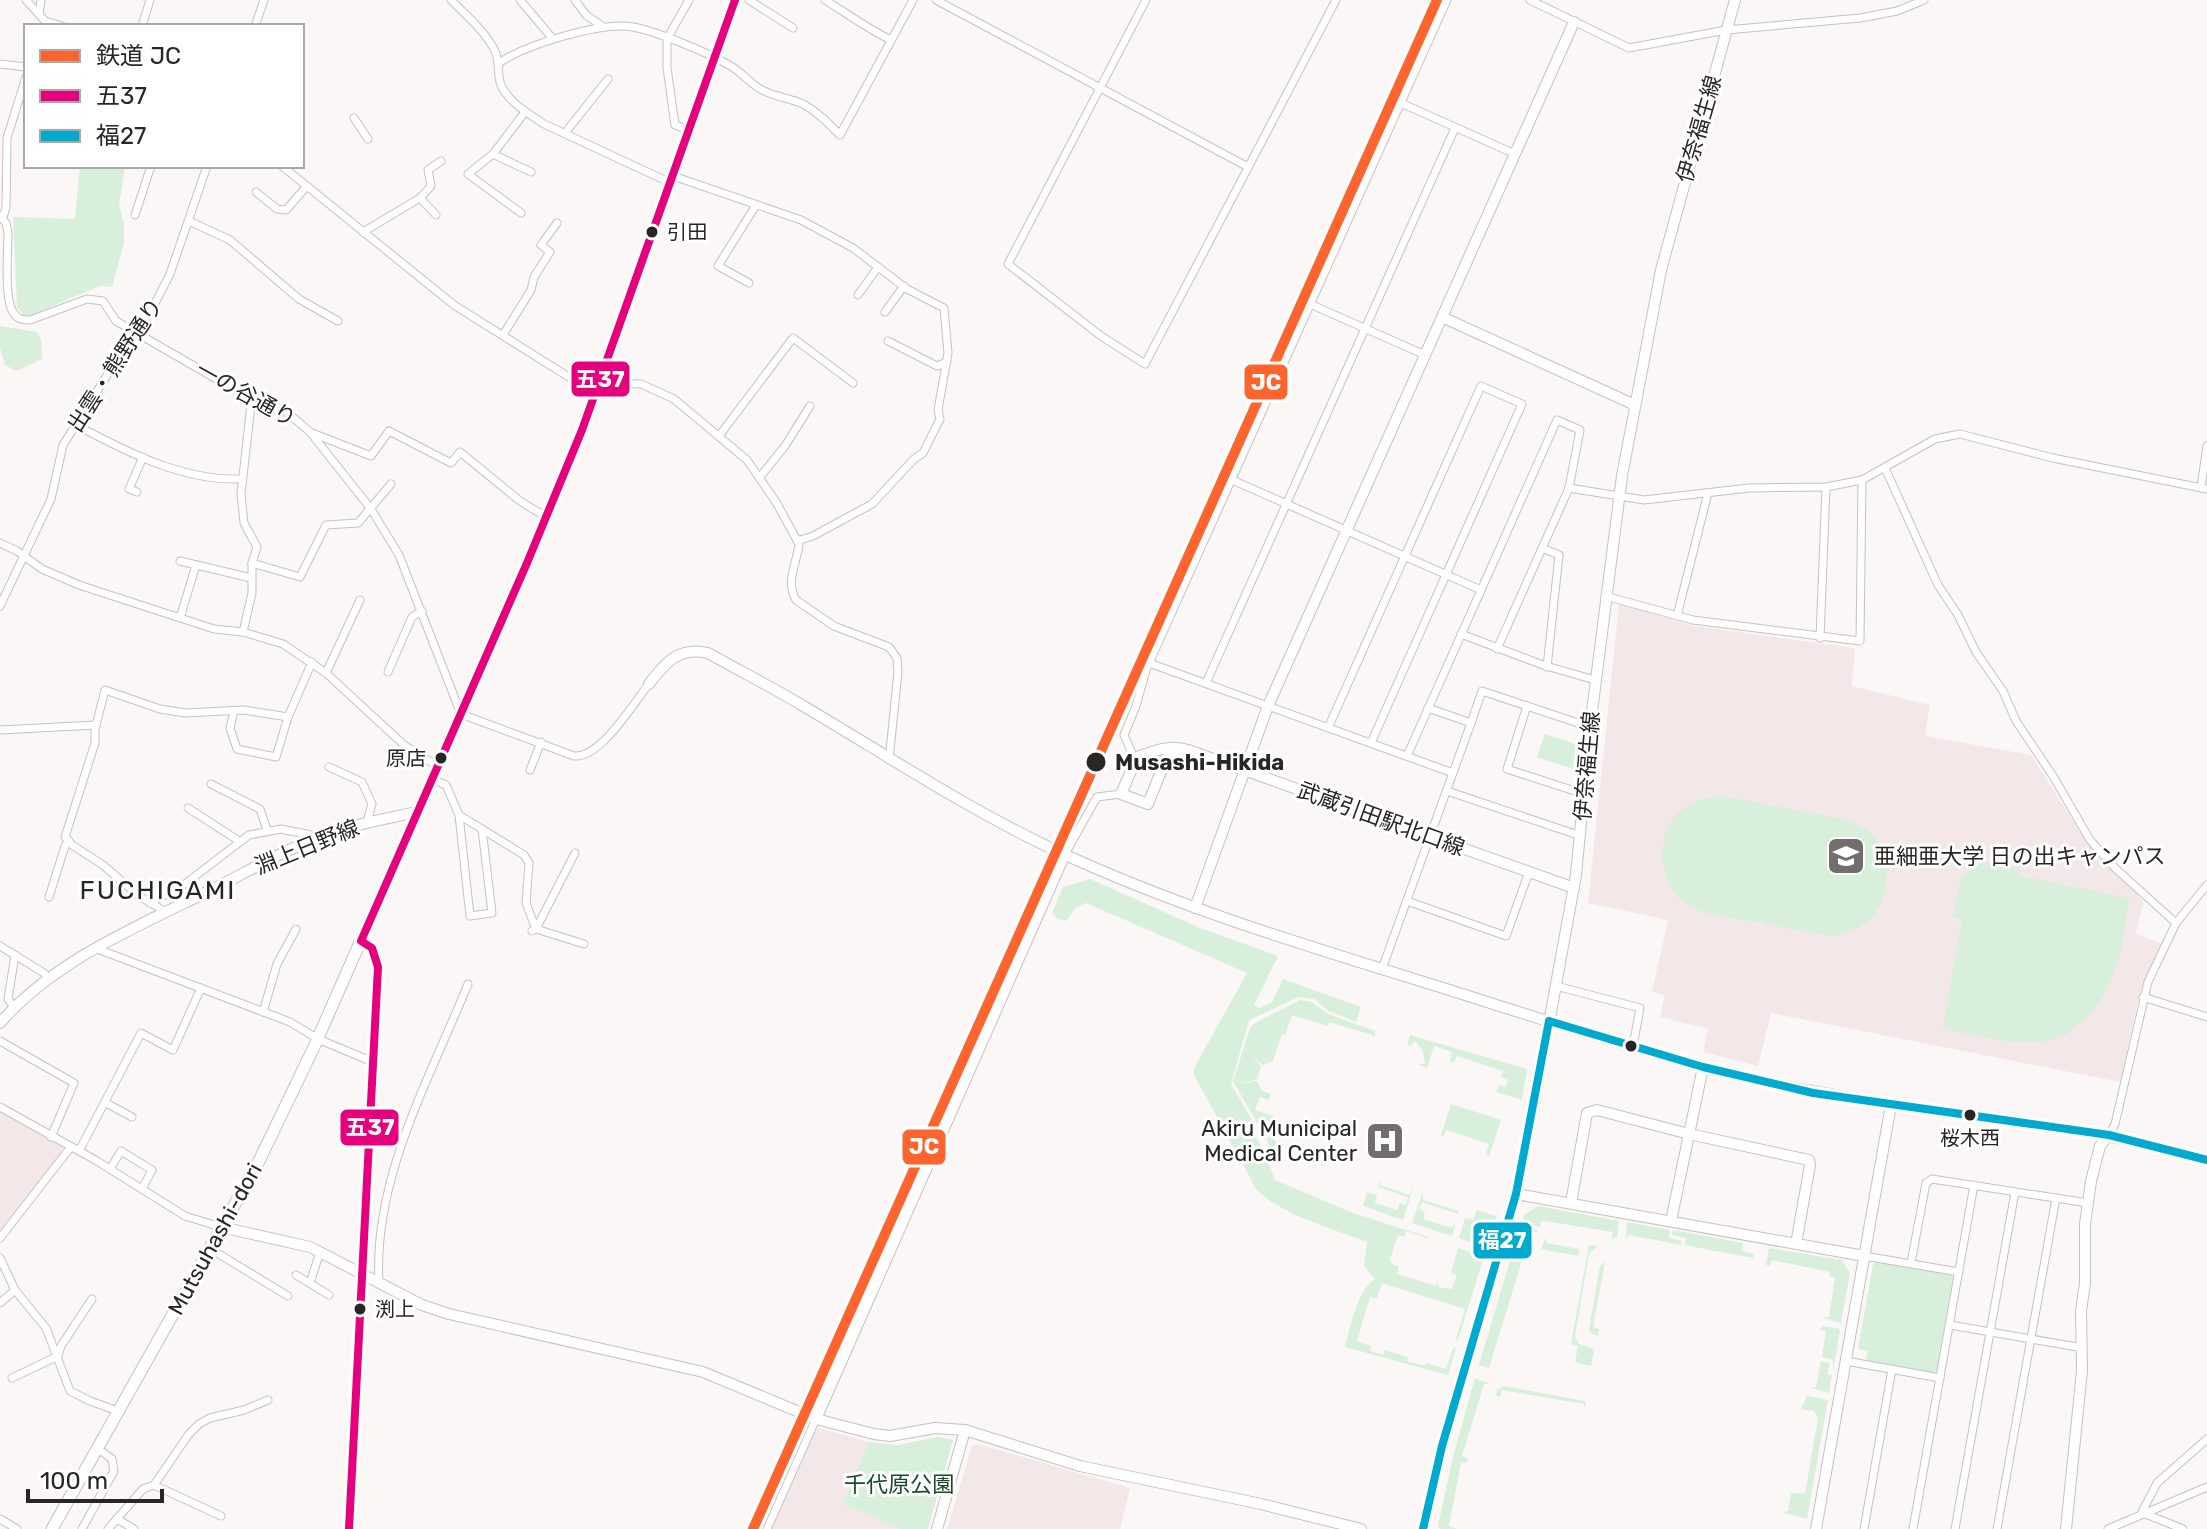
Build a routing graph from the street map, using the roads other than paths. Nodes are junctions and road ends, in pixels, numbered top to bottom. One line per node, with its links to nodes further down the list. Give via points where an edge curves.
1 (26, 0): 20 (street)
2 (41, 0): 20 (street)
3 (150, 0): 22 (street)
4 (264, 0): 23 (street)
5 (451, 0): 31 (street, via 488,38)
6 (520, 0): 27 (street)
7 (575, 0): 24 (street)
8 (689, 0): 28 (street)
9 (735, 0): 30 (main road, Mutsuhashi-dori)
10 (749, 0): 25 (street)
11 (825, 0): 29 (street)
12 (913, 0): 29 (street)
13 (936, 0): 36 (street)
14 (1146, 0): 36 (street)
15 (1336, 0): 47 (street)
16 (1447, 0): 37 (street)
17 (1530, 0): 21 (street)
18 (1735, 0): 26 (street, 伊奈福生線)
19 (1924, 0): 26 (street, via 1860,18)
20 (42, 20)
21 (1574, 22): 26 (street, via 1629,48); 45 (street)
22 (143, 24)
23 (256, 24)
24 (602, 26): 27 (street); 28 (street, via 631,26)
25 (793, 28)
26 (1726, 30): 81 (street, 伊奈福生線, via 1661,270)
27 (553, 39): 31 (street)
28 (667, 39): 30 (street); 41 (street, via 675,125)
29 (891, 40): 30 (street, via 840,135 801,103 759,89)
30 (715, 58): 41 (main road, Mutsuhashi-dori)
31 (499, 63): 38 (street, via 502,87)
32 (0, 64): 33 (street)
33 (24, 67)
34 (608, 79): 42 (street)
35 (24, 83): 60 (street, via 7,138 6,208)
36 (1100, 88): 47 (street); 47 (street, via 1008,264 1145,364)
37 (1401, 103): 40 (street); 68 (street)
38 (525, 112): 42 (street); 44 (street)
39 (354, 118): 43 (street)
40 (1455, 128): 45 (street); 72 (street)
41 (689, 130): 52 (main road, Mutsuhashi-dori)
42 (565, 133): 52 (street, via 654,178)
43 (368, 139)
44 (493, 154): 51 (street); 57 (street, via 468,174)
45 (1515, 154): 70 (street)
46 (441, 161): 55 (street, via 428,170 431,186)
47 (1248, 167)
48 (150, 168): 58 (street)
49 (206, 168): 61 (street, 出雲・熊野通り)
50 (284, 168): 53 (street)
51 (531, 172)
52 (672, 180): 56 (street); 79 (main road, Mutsuhashi-dori)
53 (307, 186): 54 (street, via 286,210); 63 (street)
54 (256, 192)
55 (420, 198): 59 (street); 63 (street)
56 (756, 205): 64 (street, via 801,220); 65 (street, via 718,266)
57 (521, 213)
58 (135, 215)
59 (436, 215)
60 (1, 216): 73 (street, 一の谷通り, via 8,233 15,315 30,320 97,298 116,321)
61 (189, 221): 71 (street, via 230,240 299,299); 73 (street, 出雲・熊野通り, via 170,274)
62 (557, 223): 74 (street, via 541,245 550,252)
63 (363, 232): 74 (street, via 454,305)
64 (878, 267): 66 (street); 67 (street)
65 (749, 283)
66 (904, 286): 69 (street); 77 (street, via 944,308)
67 (858, 295)
68 (1310, 304): 72 (street); 91 (street)
69 (885, 312)
70 (1442, 317): 76 (street); 81 (street)
71 (338, 321)
72 (1365, 329): 76 (street); 100 (street)
73 (137, 332): 80 (street, 一の谷通り); 83 (street, 出雲・熊野通り)
74 (503, 335): 79 (street)
75 (888, 341): 77 (street, via 937,366)
76 (1425, 355): 103 (street)
77 (947, 362): 104 (street, via 940,419 923,453 872,504)
78 (853, 383): 85 (street, via 793,338)
79 (597, 389): 85 (street, via 616,383 651,387); 102 (main road, Mutsuhashi-dori)
80 (252, 396): 84 (street, 一の谷通り, via 289,414); 90 (street)
81 (1635, 405): 99 (street, 伊奈福生線)
82 (810, 406): 89 (street)
83 (76, 425): 87 (street); 107 (street, 出雲・熊野通り, via 63,445 51,499)
84 (310, 432): 101 (street, 一の谷通り); 102 (street, via 371,456 389,431 451,463 460,452)
85 (719, 436): 89 (street)
86 (2207, 446): 96 (street)
87 (143, 457): 90 (street, via 190,474); 97 (street)
88 (1885, 468): 92 (street); 96 (street, via 1935,439 1960,434); 181 (street, via 1938,585 2090,840)
89 (760, 477): 104 (street)
90 (241, 479): 110 (street, via 242,517 257,547)
91 (1230, 479): 100 (street); 126 (street)
92 (1862, 480): 94 (street); 123 (street, via 1860,641)
93 (391, 484): 101 (street)
94 (1826, 487): 98 (street); 123 (street)
95 (1569, 488): 99 (street); 106 (street); 114 (street, via 1580,430 1557,420)
96 (2204, 488)
97 (129, 490)
98 (1708, 493): 99 (street, via 1644,500); 119 (street)
99 (1618, 497): 115 (street, 伊奈福生線)
100 (1287, 504): 103 (street); 131 (street)
101 (371, 509): 110 (street, via 358,523 326,525 300,577); 118 (street, 一の谷通り, via 399,555)
102 (546, 517): 137 (main road, Mutsuhashi-dori)
103 (1347, 530): 108 (street); 133 (street)
104 (797, 541): 148 (street, via 791,588 796,600 834,626 889,647 897,658)
105 (0, 543): 107 (street)
106 (1542, 548): 124 (street); 127 (street, via 1559,555)
107 (24, 555): 117 (street, 出雲・熊野通り); 120 (street, via 79,585)
108 (1405, 556): 112 (street); 112 (street, via 1481,386 1522,404); 142 (street)
109 (180, 561): 111 (street)
110 (252, 563): 113 (street)
111 (196, 565): 113 (street); 120 (street)
112 (1446, 575): 114 (street); 145 (street)
113 (251, 578): 121 (street)
114 (1481, 590): 122 (street)
115 (1605, 596): 119 (street); 130 (street, 伊奈福生線)
116 (360, 600): 129 (street)
117 (0, 606)
118 (422, 611): 128 (street, via 412,617); 137 (street, 一の谷通り)
119 (1677, 616): 123 (street)
120 (180, 618): 121 (street)
121 (243, 632): 125 (street, via 283,644)
122 (1461, 634): 124 (street); 135 (street)
123 (1820, 638)
124 (1497, 649): 127 (street)
125 (312, 662): 129 (street); 138 (street)
126 (1149, 663): 131 (street); 149 (street, via 1124,735)
127 (1547, 667): 130 (street)
128 (388, 672)
129 (326, 673): 150 (street, via 395,737)
130 (1595, 680): 141 (street, 伊奈福生線)
131 (1206, 683): 133 (street)
132 (649, 684): 144 (street, via 592,752 574,756); 148 (street, via 674,656 708,653)
133 (1268, 706): 142 (street); 153 (street)
134 (1527, 706): 139 (street, via 1482,691); 141 (street); 159 (street, via 1507,769)
135 (1428, 708): 139 (street); 147 (street)
136 (234, 711): 138 (street); 138 (street, via 230,728 237,749 276,757); 140 (street, via 160,709 105,690)
137 (465, 713): 144 (street); 150 (main road, Mutsuhashi-dori)
138 (288, 717)
139 (1471, 723): 154 (street)
140 (96, 725): 143 (street); 169 (street, via 65,837)
141 (1590, 727): 159 (street, 伊奈福生線)
142 (1328, 728): 145 (street)
143 (0, 730)
144 (541, 742): 152 (street)
145 (1371, 743): 147 (street)
146 (1188, 750): 149 (street, via 1170,747); 153 (street, 武蔵引田駅北口線); 158 (street, via 1166,759 1148,804)
147 (1407, 756): 154 (street)
148 (889, 760): 172 (street)
149 (1135, 760): 158 (street)
150 (437, 766): 155 (main road, Mutsuhashi-dori)
151 (329, 767): 163 (street, via 362,782 372,804)
152 (530, 770)
153 (1245, 771): 168 (street, 武蔵引田駅北口線); 179 (street)
154 (1453, 773): 157 (street)
155 (432, 779): 161 (main road, Mutsuhashi-dori); 162 (street, via 446,785)
156 (211, 784): 165 (street, via 260,809)
157 (1447, 791): 166 (street); 168 (street)
158 (1121, 794): 172 (street, via 1097,797)
159 (1584, 794): 166 (street, 伊奈福生線)
160 (188, 808): 170 (street)
161 (417, 812): 163 (street, 淵上日野線); 184 (main road, Mutsuhashi-dori)
162 (459, 815): 164 (street); 164 (street, via 470,916 492,913)
163 (367, 822): 167 (street, 淵上日野線)
164 (482, 829): 183 (street, via 529,863 526,903)
165 (267, 830): 167 (street); 170 (street)
166 (1581, 836): 175 (street, 伊奈福生線)
167 (321, 837): 180 (street, 淵上日野線)
168 (1430, 837): 173 (street, 武蔵引田駅北口線); 177 (street)
169 (69, 841): 176 (street); 178 (street)
170 (239, 841): 178 (street, via 185,884)
171 (575, 853): 183 (street)
172 (1065, 854): 179 (street); 253 (street)
173 (1529, 872): 175 (street, 武蔵引田駅北口線); 177 (street, via 1506,936)
174 (2207, 885): 181 (street)
175 (1574, 888): 192 (street, 伊奈福生線)
176 (49, 897)
177 (1407, 901): 189 (street)
178 (150, 903): 180 (street)
179 (1195, 908): 189 (street)
180 (166, 912): 187 (street, 淵上日野線)
181 (2176, 923): 194 (street)
182 (296, 929): 196 (street, via 277,964)
183 (534, 930): 185 (street)
184 (361, 941): 200 (main road, Mutsuhashi-dori); 203 (main road, via 372,948 378,967)
185 (584, 944)
186 (0, 946): 188 (street)
187 (98, 948): 190 (street, 淵上日野線); 193 (street)
188 (15, 955): 190 (street); 195 (street, via 8,999)
189 (1382, 969): 198 (street)
190 (49, 979): 195 (street, 淵上日野線)
191 (468, 984): 235 (street, via 409,1121 377,1250)
192 (1556, 986): 198 (street, 伊奈福生線); 202 (street, via 1640,1008)
193 (201, 988): 196 (street); 205 (street, via 173,1050 141,1033)
194 (2143, 997): 197 (street); 210 (street)
195 (14, 1007): 199 (street, 淵上日野線)
196 (263, 1012): 200 (street)
197 (2207, 1017)
198 (1549, 1021): 202 (street); 219 (street, 伊奈福生線)
199 (0, 1023)
200 (318, 1039): 203 (street); 224 (main road, Mutsuhashi-dori)
201 (0, 1041): 211 (street, via 74,1083)
202 (1633, 1046): 204 (street)
203 (373, 1062): 233 (main road)
204 (1703, 1067): 206 (street); 209 (street)
205 (106, 1103): 208 (street); 213 (street)
206 (1891, 1105): 210 (street); 229 (street)
207 (0, 1107): 211 (street)
208 (132, 1117)
209 (1689, 1134): 221 (street, via 1597,1110 1587,1113); 223 (street); 226 (street, via 1809,1160)
210 (2109, 1135): 214 (street); 222 (street, via 2100,1146)
211 (51, 1137): 212 (street)
212 (70, 1148): 213 (street); 225 (street)
213 (79, 1151): 215 (street)
214 (2207, 1160)
215 (110, 1169): 217 (street); 217 (street, via 121,1151 152,1170)
216 (1974, 1185): 218 (street); 231 (street, via 1932,1179 1926,1183); 232 (street)
217 (142, 1189): 224 (street, via 185,1216)
218 (2015, 1192): 220 (street); 243 (street)
219 (1516, 1194): 221 (street); 272 (street, 伊奈福生線, via 1445,1434)
220 (2056, 1198): 222 (street); 244 (street)
221 (1571, 1203): 223 (street)
222 (2088, 1203): 245 (street)
223 (1671, 1221): 226 (street)
224 (221, 1227): 227 (main road, Mutsuhashi-dori); 228 (street)
225 (0, 1238)
226 (1796, 1244): 229 (street)
227 (209, 1248): 239 (street); 252 (main road, Mutsuhashi-dori)
228 (320, 1252): 233 (street); 236 (street)
229 (1864, 1256): 231 (street); 247 (street)
230 (0, 1259): 237 (street)
231 (1911, 1263): 232 (street)
232 (1959, 1272): 242 (street)
233 (362, 1273): 235 (street); 268 (main road)
234 (296, 1275): 236 (street)
235 (379, 1282): 253 (street, via 422,1305 464,1318 703,1372)
236 (310, 1283): 238 (street)
237 (15, 1290): 241 (street); 246 (street, via 46,1328)
238 (329, 1295)
239 (288, 1296)
240 (92, 1299): 246 (street)
241 (0, 1303)
242 (1950, 1325): 243 (street); 250 (street)
243 (1990, 1332): 244 (street); 276 (street)
244 (2031, 1339): 245 (street); 277 (street)
245 (2083, 1348): 278 (street)
246 (58, 1356): 249 (street); 252 (street, via 70,1391)
247 (1846, 1361): 248 (street); 273 (street)
248 (1892, 1369): 250 (street); 274 (street)
249 (12, 1378)
250 (1940, 1378): 275 (street)
251 (268, 1400): 257 (street, via 199,1424)
252 (118, 1411): 256 (main road, Mutsuhashi-dori)
253 (816, 1419): 254 (street, via 882,1435); 269 (street)
254 (965, 1430): 270 (street); 271 (street, via 1080,1466)
255 (2207, 1439): 259 (street, via 2157,1483)
256 (97, 1448): 264 (main road, Mutsuhashi-dori); 265 (street, via 112,1459 114,1471)
257 (154, 1485): 260 (street); 262 (street, via 143,1489)
258 (2207, 1487): 259 (street)
259 (2142, 1513): 279 (street); 280 (street)
260 (221, 1516)
261 (0, 1519): 263 (street)
262 (117, 1519): 266 (street); 267 (street)
263 (17, 1529)
264 (52, 1529)
265 (82, 1529)
266 (108, 1529)
267 (134, 1529)
268 (349, 1529)
269 (767, 1529)
270 (937, 1529)
271 (1361, 1529)
272 (1423, 1529)
273 (1816, 1529)
274 (1864, 1529)
275 (1913, 1529)
276 (1955, 1529)
277 (1997, 1529)
278 (2066, 1529)
279 (2108, 1529)
280 (2183, 1529)

